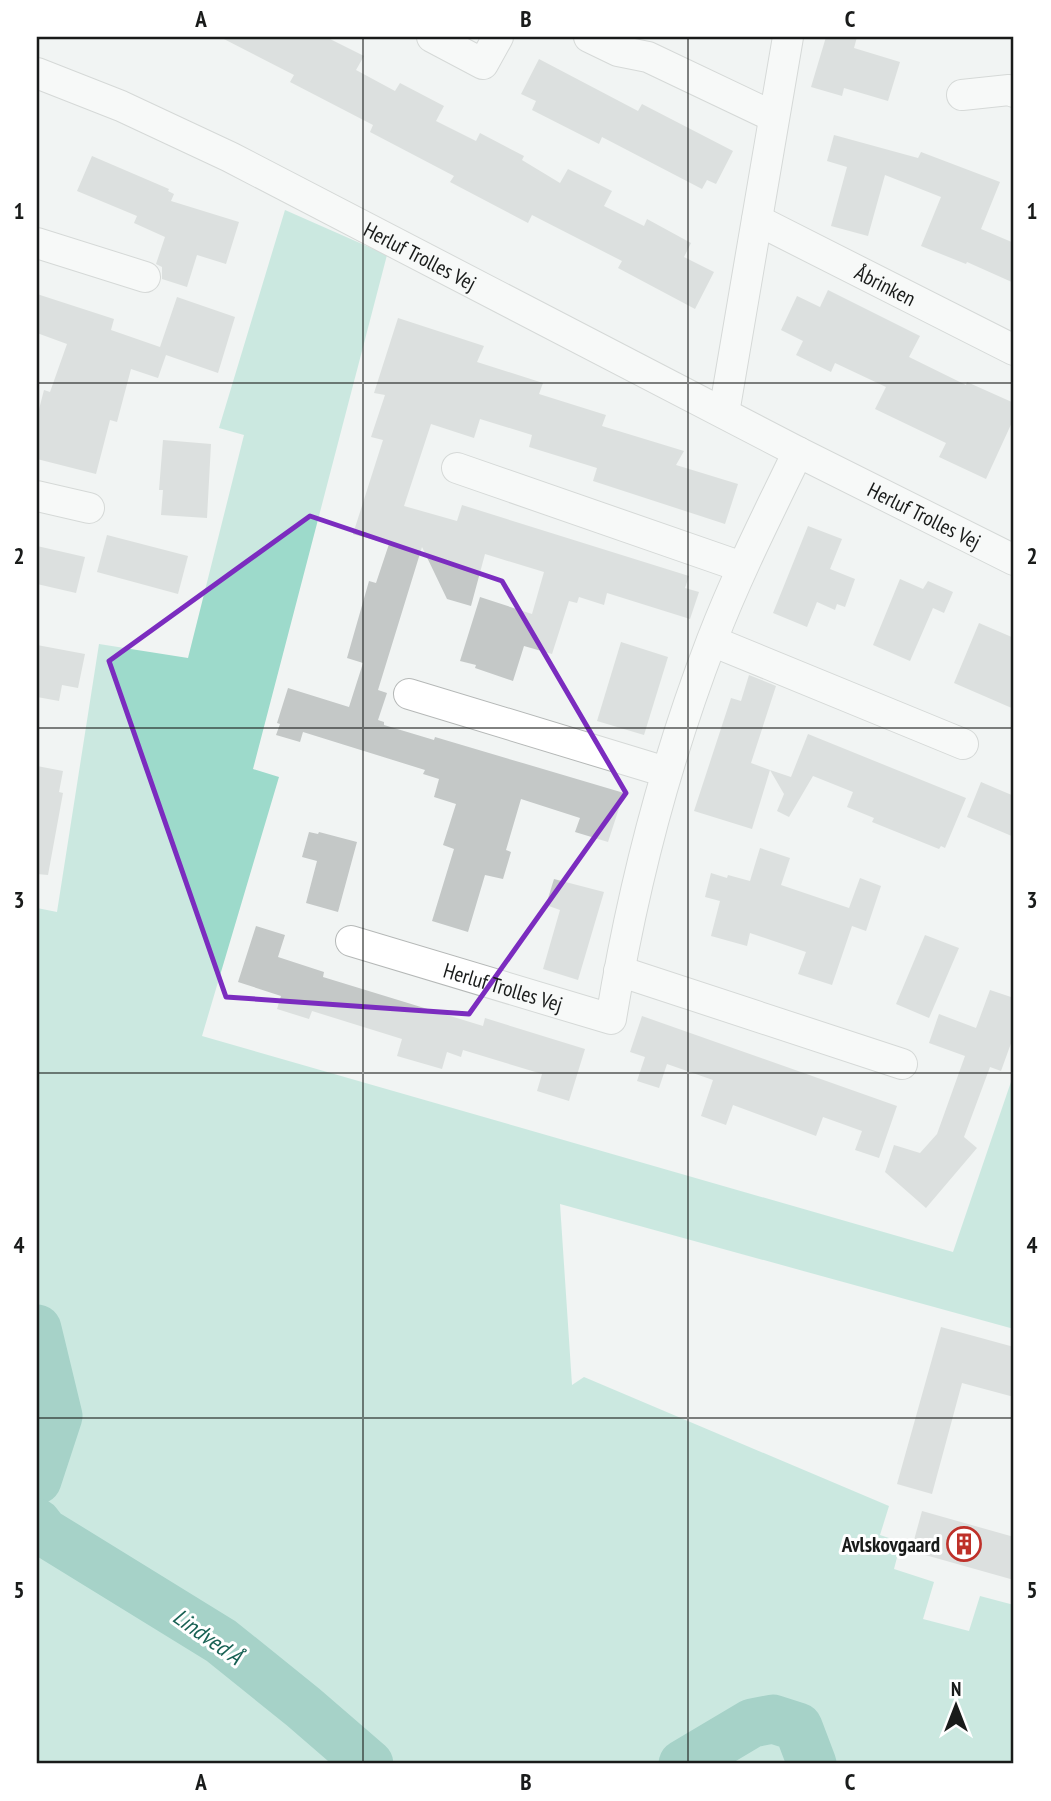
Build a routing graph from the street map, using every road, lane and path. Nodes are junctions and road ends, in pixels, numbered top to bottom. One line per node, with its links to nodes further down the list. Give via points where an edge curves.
1 (432, 37): 2 (street, via 483,64)
2 (498, 37)
3 (589, 37): 8 (street, via 618,51 648,57)
4 (788, 37): 8 (street)
5 (37, 73): 13 (street, Herluf Trolles Vej, via 230,157)
6 (1014, 92): 7 (street)
7 (962, 95)
8 (774, 117): 9 (street)
9 (757, 220): 12 (street, Åbrinken); 13 (street)
10 (37, 243): 11 (street)
11 (145, 277)
12 (1014, 350)
13 (724, 413): 14 (street, Herluf Trolles Vej)
14 (798, 452): 18 (street, Herluf Trolles Vej); 19 (street, Herluf Trolles Vej)
15 (457, 468): 19 (street)
16 (37, 496): 17 (street)
17 (89, 508)
18 (1014, 560)
19 (743, 567): 20 (street, Herluf Trolles Vej)
20 (712, 640): 22 (street); 23 (street, Herluf Trolles Vej)
21 (409, 694): 23 (street)
22 (963, 744)
23 (666, 772): 25 (street, Herluf Trolles Vej, via 639,871)
24 (351, 941): 25 (street, Herluf Trolles Vej, via 611,1019)
25 (619, 971): 26 (street)
26 (902, 1064)

